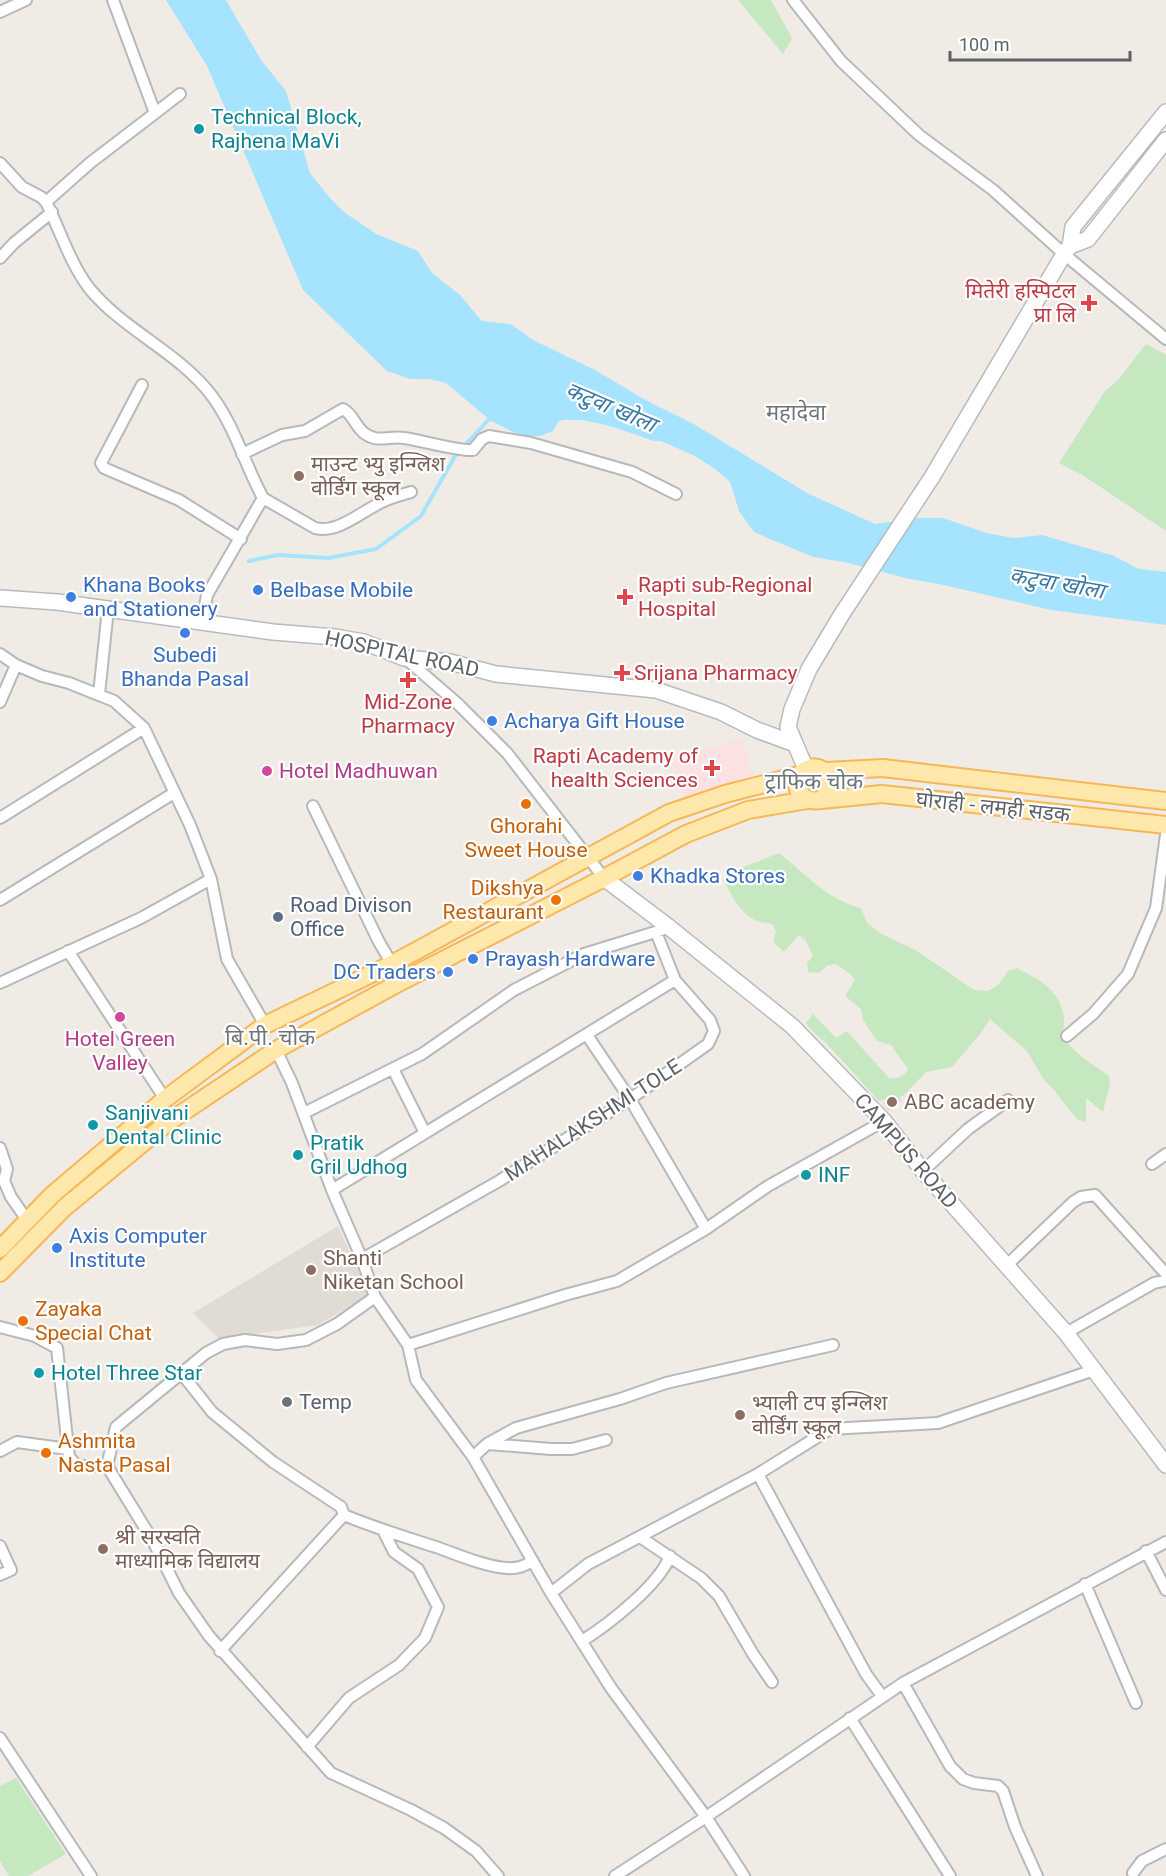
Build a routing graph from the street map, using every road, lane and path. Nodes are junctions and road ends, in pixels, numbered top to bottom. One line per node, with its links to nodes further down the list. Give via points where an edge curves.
1 (26, 0): 4 (street)
2 (113, 0): 7 (street)
3 (794, 0): 11 (street, via 841,61 920,135)
4 (0, 12)
5 (180, 94): 7 (street)
6 (1166, 112): 11 (street, via 1072,227)
7 (155, 114): 10 (street, via 90,163)
8 (1166, 140): 11 (street, via 1088,239)
9 (0, 163): 10 (street, via 22,187 41,197)
10 (49, 207): 12 (street); 15 (street, via 89,287 141,334 186,366 213,397)
11 (1067, 250): 13 (street); 29 (street, via 932,477 809,669 788,727)
12 (0, 258)
13 (1166, 339)
14 (142, 385): 19 (street, via 101,463 104,468 179,500)
15 (242, 454): 17 (street, via 282,435 306,431 343,409 350,412 363,433 383,440 399,437 466,451 489,436 531,443 632,472); 18 (street)
16 (411, 492): 18 (street, via 382,501 322,530)
17 (676, 494)
18 (263, 498): 19 (street)
19 (241, 538): 22 (street, via 207,595)
20 (0, 598): 21 (street, HOSPITAL ROAD)
21 (108, 609): 22 (street, HOSPITAL ROAD); 26 (street)
22 (202, 622): 24 (street, HOSPITAL ROAD, via 364,642)
23 (0, 654): 25 (street)
24 (404, 658): 29 (street, HOSPITAL ROAD, via 450,662 495,674 656,690 721,712); 39 (street, via 507,753)
25 (15, 665): 26 (street); 27 (street)
26 (99, 694): 28 (street, via 114,701)
27 (0, 702)
28 (144, 729): 32 (street); 36 (street)
29 (795, 744): 31 (street)
30 (826, 771): 31 (main road, via 820,768); 33 (main road, via 830,790); 34 (main road, घोराही - लमही सडक, via 883,768)
31 (803, 772): 33 (main road, via 798,792); 39 (main road, via 669,813)
32 (174, 793): 40 (street); 42 (street)
33 (814, 800): 37 (main road, घोराही - लमही सडक, via 882,794); 41 (main road, घोराही - लमही सडक, via 748,810 686,834)
34 (1166, 801)
35 (313, 806): 45 (street)
36 (0, 818)
37 (1166, 825)
38 (1166, 835): 51 (street, via 1156,908 1128,974 1093,1014)
39 (589, 858): 41 (street); 45 (main road)
40 (211, 879): 44 (street, via 141,918); 49 (street, via 227,959)
41 (604, 879): 43 (street, CAMPUS ROAD); 47 (main road, घोराही - लमही सडक)
42 (0, 900)
43 (663, 930): 46 (street, MAHALAKSHMI TOLE); 53 (street, via 584,954 514,990 422,1054); 58 (street, CAMPUS ROAD, via 792,1026)
44 (68, 951): 48 (street); 54 (street)
45 (392, 964): 47 (street); 49 (main road)
46 (675, 980): 50 (street); 55 (street, MAHALAKSHMI TOLE, via 710,1020 714,1031 708,1044)
47 (402, 981): 52 (main road, घोराही - लमही सडक)
48 (0, 983)
49 (264, 1027): 52 (main road); 52 (main road); 54 (main road)
50 (586, 1035): 55 (street); 59 (street)
51 (1067, 1036)
52 (277, 1050): 57 (street); 70 (main road, घोराही - लमही सडक, via 167,1123 64,1208)
53 (393, 1069): 57 (street); 59 (street)
54 (165, 1099): 65 (main road, via 52,1194)
55 (630, 1099): 66 (street); 68 (street, MAHALAKSHMI TOLE, via 499,1181)
56 (1008, 1100): 63 (street, via 968,1129)
57 (304, 1113): 64 (street)
58 (884, 1121): 63 (street, CAMPUS ROAD); 66 (street, via 768,1186)
59 (425, 1133): 64 (street)
60 (0, 1148): 65 (street, via 7,1169 4,1181)
61 (1166, 1154): 62 (street)
62 (1152, 1164)
63 (923, 1171): 69 (street, CAMPUS ROAD)
64 (332, 1190): 68 (street)
65 (27, 1220): 67 (main road)
66 (706, 1229): 76 (street, via 617,1281)
67 (0, 1249)
68 (362, 1258): 73 (street)
69 (1006, 1266): 71 (street, via 1073,1202 1095,1195); 75 (street, CAMPUS ROAD)
70 (0, 1273)
71 (1166, 1274)
72 (1166, 1280): 75 (street, via 1154,1283)
73 (375, 1297): 76 (street); 79 (street, via 338,1324 306,1340 223,1344)
74 (0, 1327): 82 (street, via 35,1336 57,1348)
75 (1066, 1334): 78 (street, CAMPUS ROAD)
76 (408, 1345): 84 (street, via 416,1380)
77 (833, 1345): 81 (street, via 666,1383 516,1428)
78 (1094, 1370): 85 (street, CAMPUS ROAD); 87 (street, via 938,1423 830,1429)
79 (182, 1374): 86 (street, via 116,1427); 88 (street, via 212,1412 273,1462 341,1507)
80 (606, 1440): 81 (street, via 573,1449)
81 (487, 1444): 84 (street)
82 (68, 1449): 83 (street, via 17,1442); 86 (street, via 77,1466)
83 (0, 1451)
84 (473, 1457): 95 (street)
85 (1166, 1465)
86 (107, 1466): 101 (street, via 153,1541 179,1593)
87 (758, 1474): 90 (street); 104 (street, via 866,1674)
88 (344, 1515): 89 (street); 101 (street)
89 (384, 1532): 95 (street, via 506,1568 522,1568); 108 (street, via 394,1552 418,1569 438,1607 425,1638 399,1665 349,1698)
90 (640, 1537): 94 (street); 99 (street, via 588,1564)
91 (1166, 1542): 93 (street)
92 (0, 1546): 96 (street, via 11,1570)
93 (1146, 1551): 97 (street); 98 (street)
94 (670, 1556): 100 (street, via 665,1568 612,1621); 102 (street, via 718,1596)
95 (533, 1561): 99 (street)
96 (0, 1575)
97 (1084, 1584): 103 (street); 105 (street)
98 (1166, 1590)
99 (552, 1593): 100 (street)
100 (582, 1641): 109 (street, via 611,1688)
101 (220, 1651): 108 (street)
102 (772, 1682)
103 (903, 1683): 104 (street); 117 (street, via 950,1766 963,1779 998,1786 1003,1791)
104 (882, 1696): 106 (street)
105 (1136, 1703)
106 (850, 1718): 109 (street); 116 (street)
107 (0, 1738): 112 (street)
108 (307, 1747): 113 (street, via 331,1773 444,1828 476,1851)
109 (706, 1817): 114 (street); 115 (street)
110 (1166, 1848): 111 (street, via 1142,1861)
111 (1133, 1875)
112 (91, 1876)
113 (498, 1876)
114 (615, 1876)
115 (744, 1876)
116 (950, 1876)
117 (1037, 1876)

